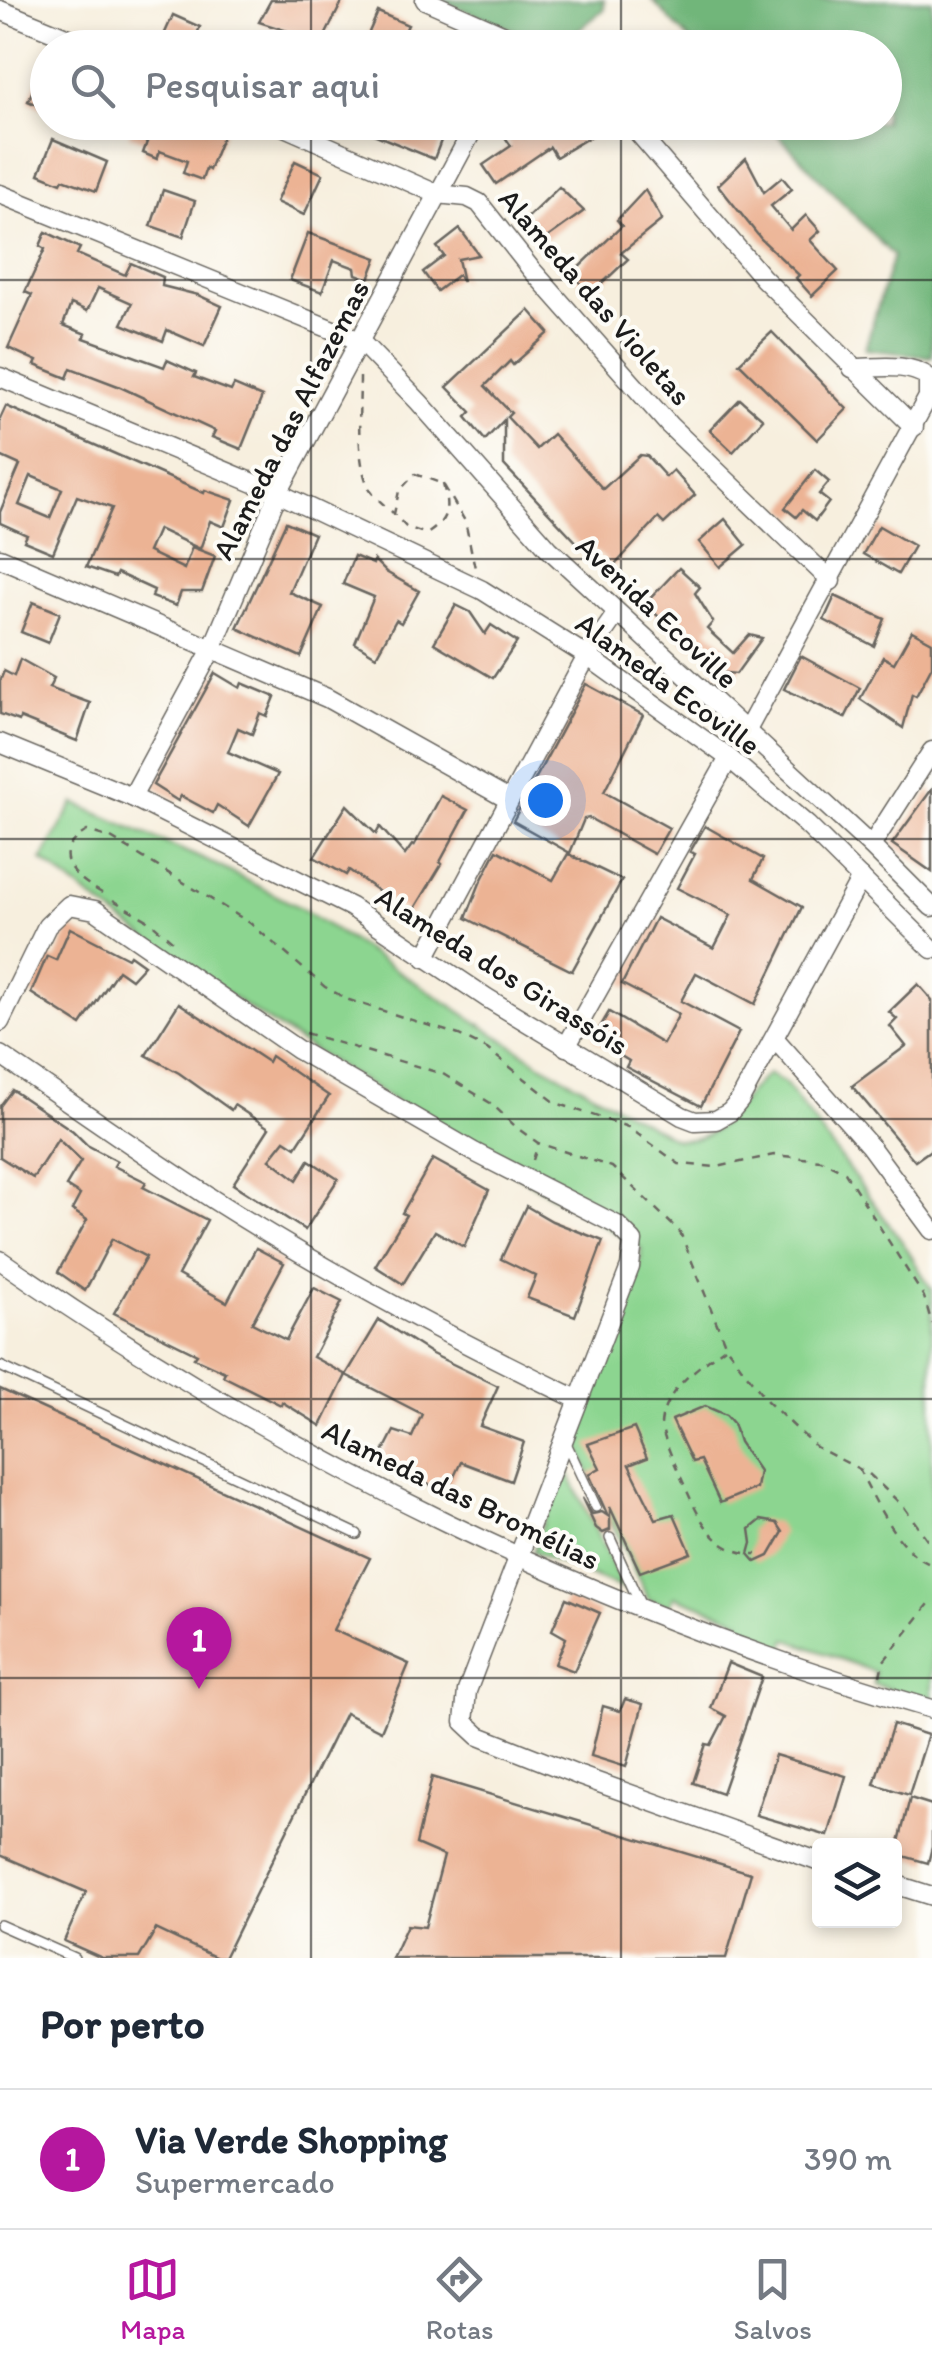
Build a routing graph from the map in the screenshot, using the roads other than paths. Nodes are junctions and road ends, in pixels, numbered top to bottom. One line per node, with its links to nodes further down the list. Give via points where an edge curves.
1 (424, 0): 4 (street)
2 (0, 10): 3 (street)
3 (49, 30)
4 (490, 30)
5 (314, 140): 9 (street, Alameda das Violetas)
6 (468, 140): 9 (street, Alameda das Alfazemas)
7 (644, 140): 11 (street, via 763,278)
8 (0, 194): 10 (street)
9 (438, 194): 10 (street, Alameda das Alfazemas); 16 (street, Alameda das Violetas, via 480,203 669,425)
10 (360, 341): 14 (street, Alameda das Alfazemas); 17 (street, Avenida Ecoville)
11 (852, 368): 13 (street); 13 (street, via 902,367 928,378 928,397)
12 (0, 376): 14 (street, Alameda Ecoville)
13 (914, 427): 16 (street)
14 (278, 493): 18 (street, Alameda das Alfazemas); 19 (street, Alameda Ecoville, via 482,590)
15 (0, 558): 18 (street)
16 (831, 581): 20 (street)
17 (617, 614): 19 (street); 20 (street, Avenida Ecoville)
18 (212, 649): 24 (street, Alameda das Alfazemas); 25 (street, via 327,698)
19 (587, 656): 23 (street, Alameda Ecoville); 25 (street)
20 (746, 732): 26 (street, Avenida Ecoville)
21 (0, 743): 24 (street, Alameda dos Girassóis)
22 (932, 751): 26 (street)
23 (729, 758): 27 (street, Alameda Ecoville); 33 (street)
24 (132, 797): 30 (street, Alameda dos Girassóis, via 351,907)
25 (509, 800): 30 (street)
26 (872, 846): 28 (street, Avenida Ecoville)
27 (861, 878): 29 (street, Alameda Ecoville); 32 (street, Alameda dos Girassóis)
28 (932, 907)
29 (932, 950)
30 (424, 958): 33 (street, Alameda dos Girassóis)
31 (0, 1022): 38 (street, via 47,926 69,906 80,905 112,920 298,1050 474,1152 618,1225 632,1242 630,1267)
32 (775, 1038): 33 (street, Alameda dos Girassóis, via 730,1112 707,1122 682,1116); 35 (street, via 870,1145)
33 (566, 1047)
34 (0, 1055): 38 (street, via 280,1240)
35 (932, 1230)
36 (0, 1260): 43 (street, Alameda das Bromélias, via 295,1444)
37 (0, 1366): 41 (lane)
38 (579, 1400): 39 (street)
39 (564, 1439): 40 (lane); 43 (street)
40 (596, 1507)
41 (357, 1534)
42 (610, 1538): 44 (lane)
43 (518, 1557): 44 (street, Alameda das Bromélias); 46 (street, via 467,1691 463,1711 470,1730)
44 (642, 1611): 45 (street, Alameda das Bromélias)
45 (932, 1709)
46 (812, 1859)
47 (902, 1887): 48 (street)
48 (932, 1896)
49 (0, 1925): 50 (lane)
50 (74, 1958)

